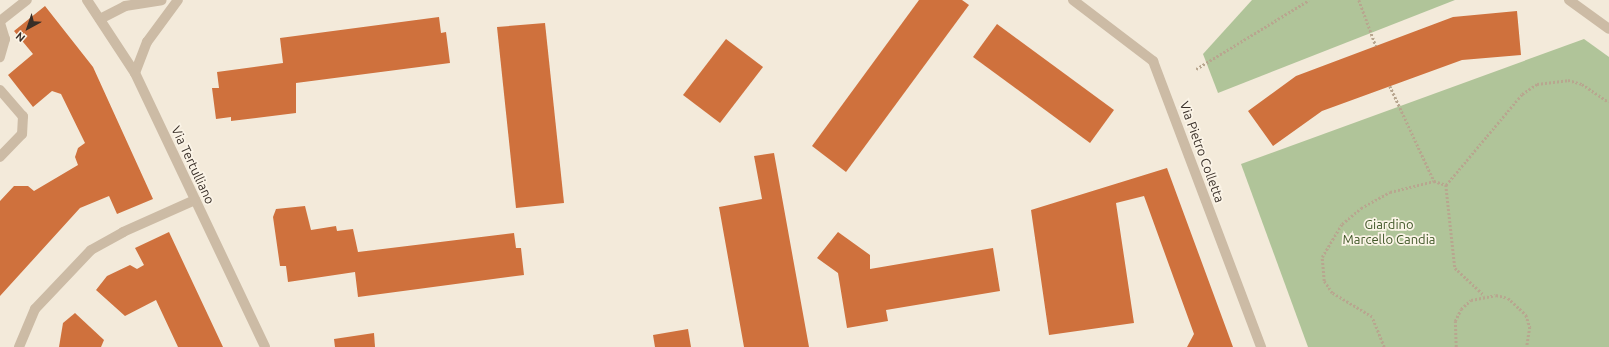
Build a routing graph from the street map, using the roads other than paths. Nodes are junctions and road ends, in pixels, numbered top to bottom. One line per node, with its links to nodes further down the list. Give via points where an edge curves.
1 (26, 0): 8 (street)
2 (87, 0): 7 (street, Via Tertulliano)
3 (162, 0): 7 (street, via 125,6)
4 (178, 0): 11 (street, via 147,42)
5 (1073, 0): 17 (street, Via Pietro Colletta, via 1154,61)
6 (1569, 0): 9 (street)
7 (100, 19): 11 (street, Via Tertulliano)
8 (0, 22): 10 (street, via 4,39)
9 (1609, 29)
10 (0, 57)
11 (135, 73): 14 (street, Via Tertulliano)
12 (0, 90): 13 (street, via 23,116 22,134)
13 (0, 157)
14 (196, 200): 15 (street, via 123,232 91,250 35,309); 16 (street, Via Tertulliano)
15 (19, 347)
16 (265, 347)
17 (1261, 347)

